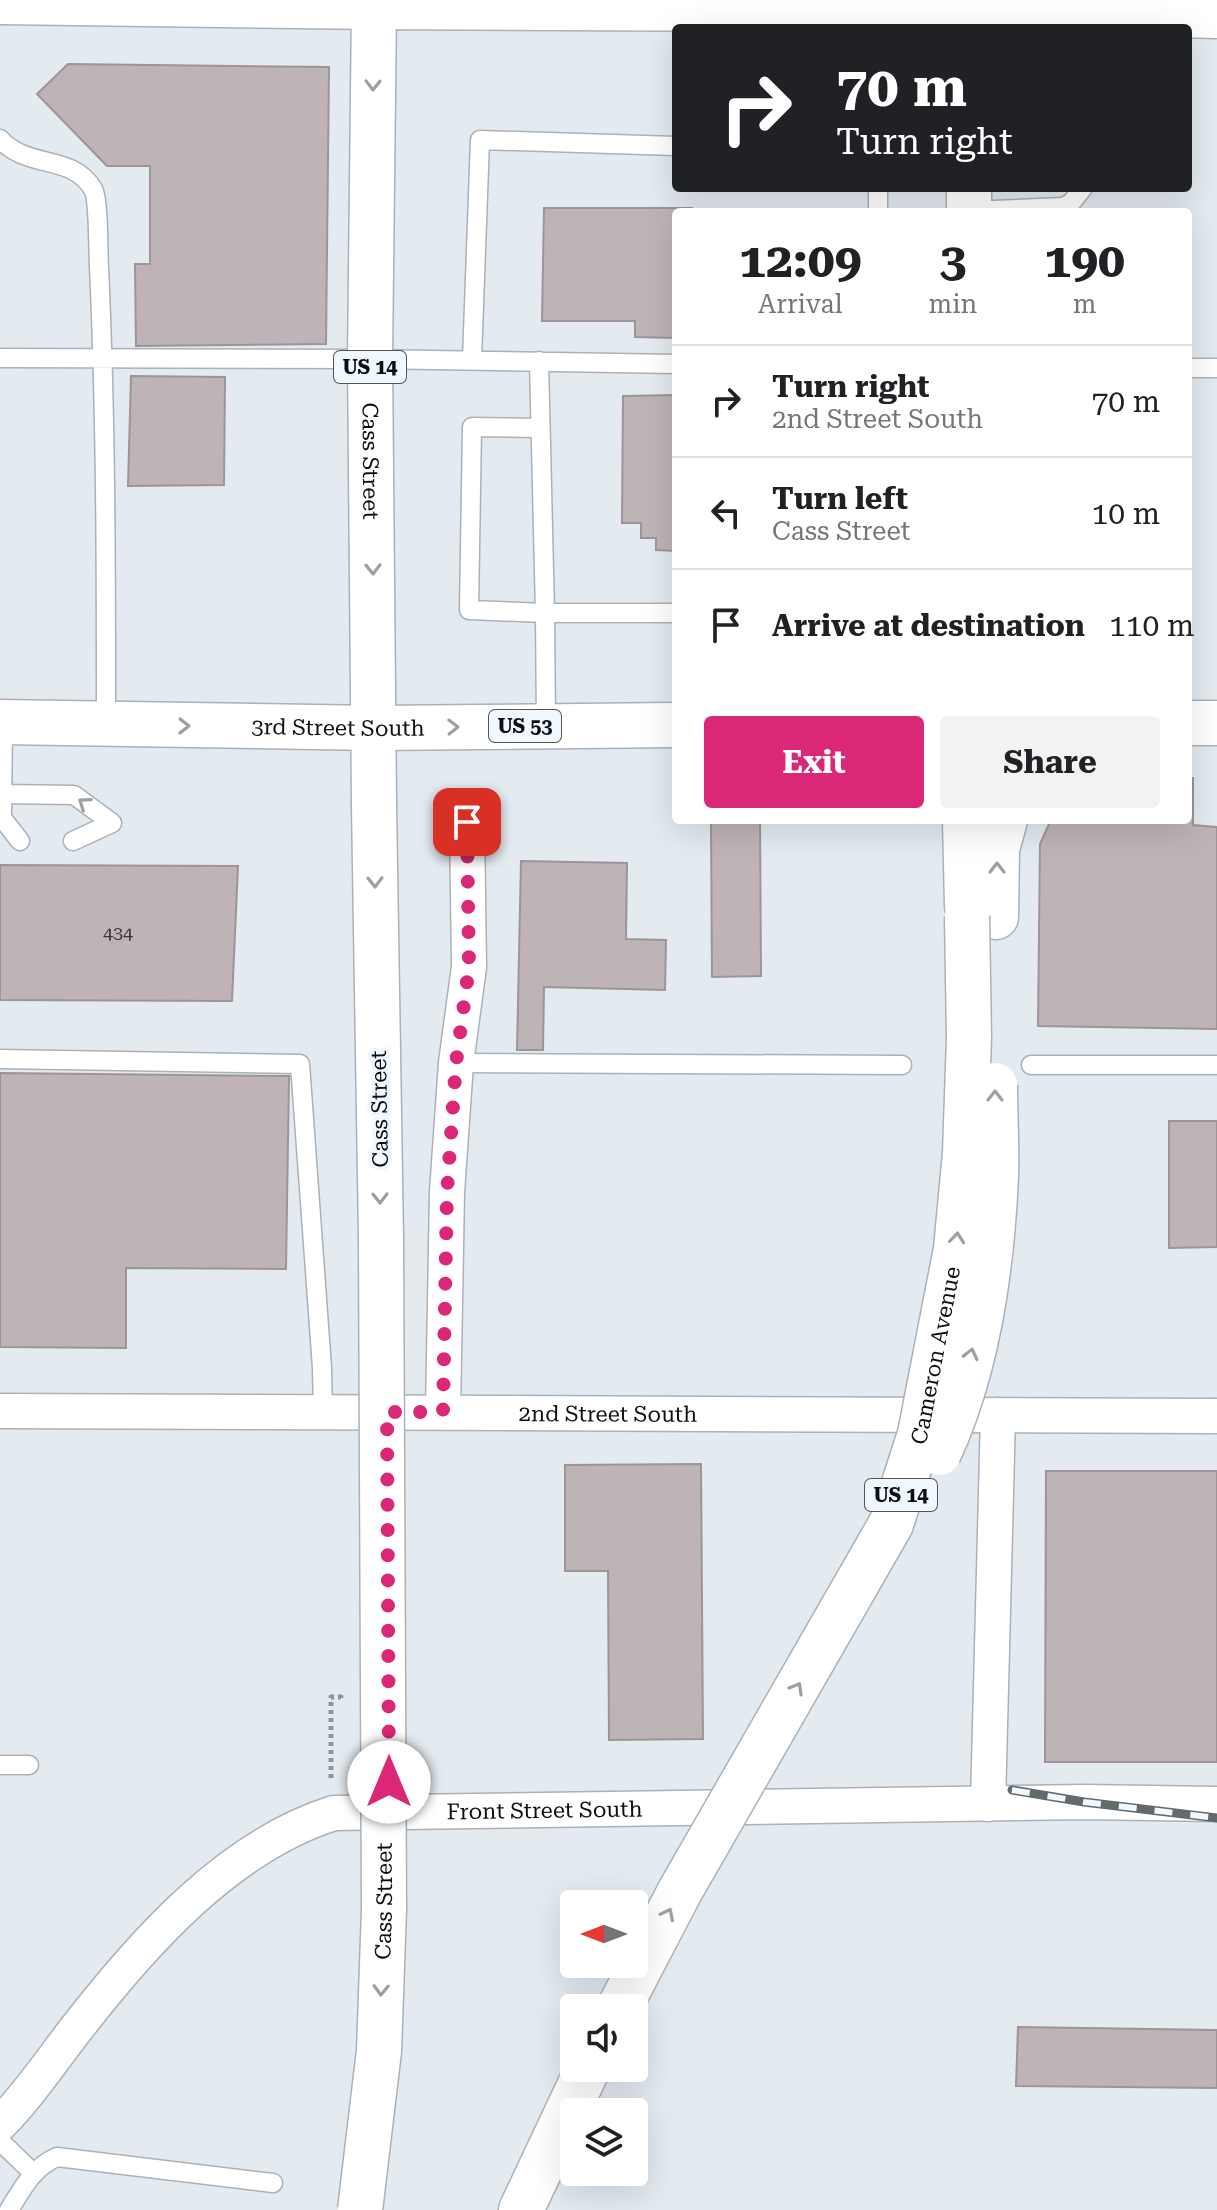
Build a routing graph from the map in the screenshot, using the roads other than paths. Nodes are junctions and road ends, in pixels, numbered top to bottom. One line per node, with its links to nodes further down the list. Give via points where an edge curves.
1 (0, 2): 2 (main road)
2 (374, 7): 5 (main road); 13 (main road, Cass Street / US 14, one-way to 13)
3 (1072, 13): 4 (main road); 6 (main road)
4 (1217, 16)
5 (703, 18): 6 (main road)
6 (969, 19)
7 (0, 139): 12 (lane, via 29,158 76,169 95,191)
8 (672, 146): 14 (lane, via 480,140)
9 (1080, 192): 10 (lane, via 1063,207)
10 (1044, 208)
11 (0, 358): 12 (lane)
12 (103, 358): 13 (lane); 25 (lane)
13 (370, 359): 14 (lane); 28 (main road, Cass Street / US 14, one-way to 28)
14 (472, 360): 15 (lane)
15 (539, 361): 16 (lane); 19 (lane)
16 (672, 364)
17 (1192, 368): 18 (lane)
18 (1217, 368)
19 (540, 428): 20 (lane); 20 (lane, via 472,427 469,610)
20 (545, 613): 21 (lane); 27 (lane)
21 (672, 613)
22 (1, 722): 25 (main road, 3rd Street South / US 53); 29 (lane)
23 (1192, 723): 24 (main road)
24 (1217, 723)
25 (106, 724): 28 (main road, 3rd Street South / US 53, one-way to 28)
26 (672, 725): 27 (main road, 3rd Street South / US 53)
27 (546, 726): 28 (main road, 3rd Street South / US 53, one-way to 27)
28 (375, 728): 59 (main road, Cass Street / US 14, one-way to 59, bridge, via 384,1909 379,2051)
29 (2, 794): 33 (lane, via 2,818); 34 (lane, one-way to 29, via 112,823 74,795)
30 (467, 822): 37 (street, via 469,967)
31 (966, 824): 35 (main road, Cameron Avenue / US 14)
32 (1004, 824): 35 (main road, one-way to 32)
33 (20, 841)
34 (73, 841)
35 (982, 916): 52 (main road, Cameron Avenue / US 14, one-way to 35, bridge, via 891,1524 920,1434 956,1249)
36 (0, 1059): 42 (lane, via 300,1064)
37 (456, 1063): 38 (lane); 44 (street, via 447,1192)
38 (902, 1065)
39 (1031, 1065): 40 (lane)
40 (1217, 1065)
41 (0, 1411): 42 (street, 2nd Street South)
42 (323, 1412): 43 (street, 2nd Street South)
43 (387, 1412): 44 (street, 2nd Street South); 51 (street, Cass Street)
44 (443, 1412): 45 (street, 2nd Street South)
45 (998, 1415): 46 (street, 2nd Street South); 49 (street)
46 (1217, 1416)
47 (0, 1765): 48 (lane)
48 (29, 1765)
49 (988, 1804): 50 (street, Front Street South); 51 (street, Front Street South)
50 (1217, 1804)
51 (390, 1812): 54 (street, Front Street South, via 334,1813 309,1821 250,1855 197,1896 133,1958)
52 (626, 1994)
53 (581, 2082): 60 (main road)
54 (0, 2124)
55 (0, 2141): 56 (lane)
56 (33, 2173): 57 (lane, via 57,2157); 58 (lane)
57 (273, 2183)
58 (9, 2210)
59 (360, 2210)
60 (521, 2210)

